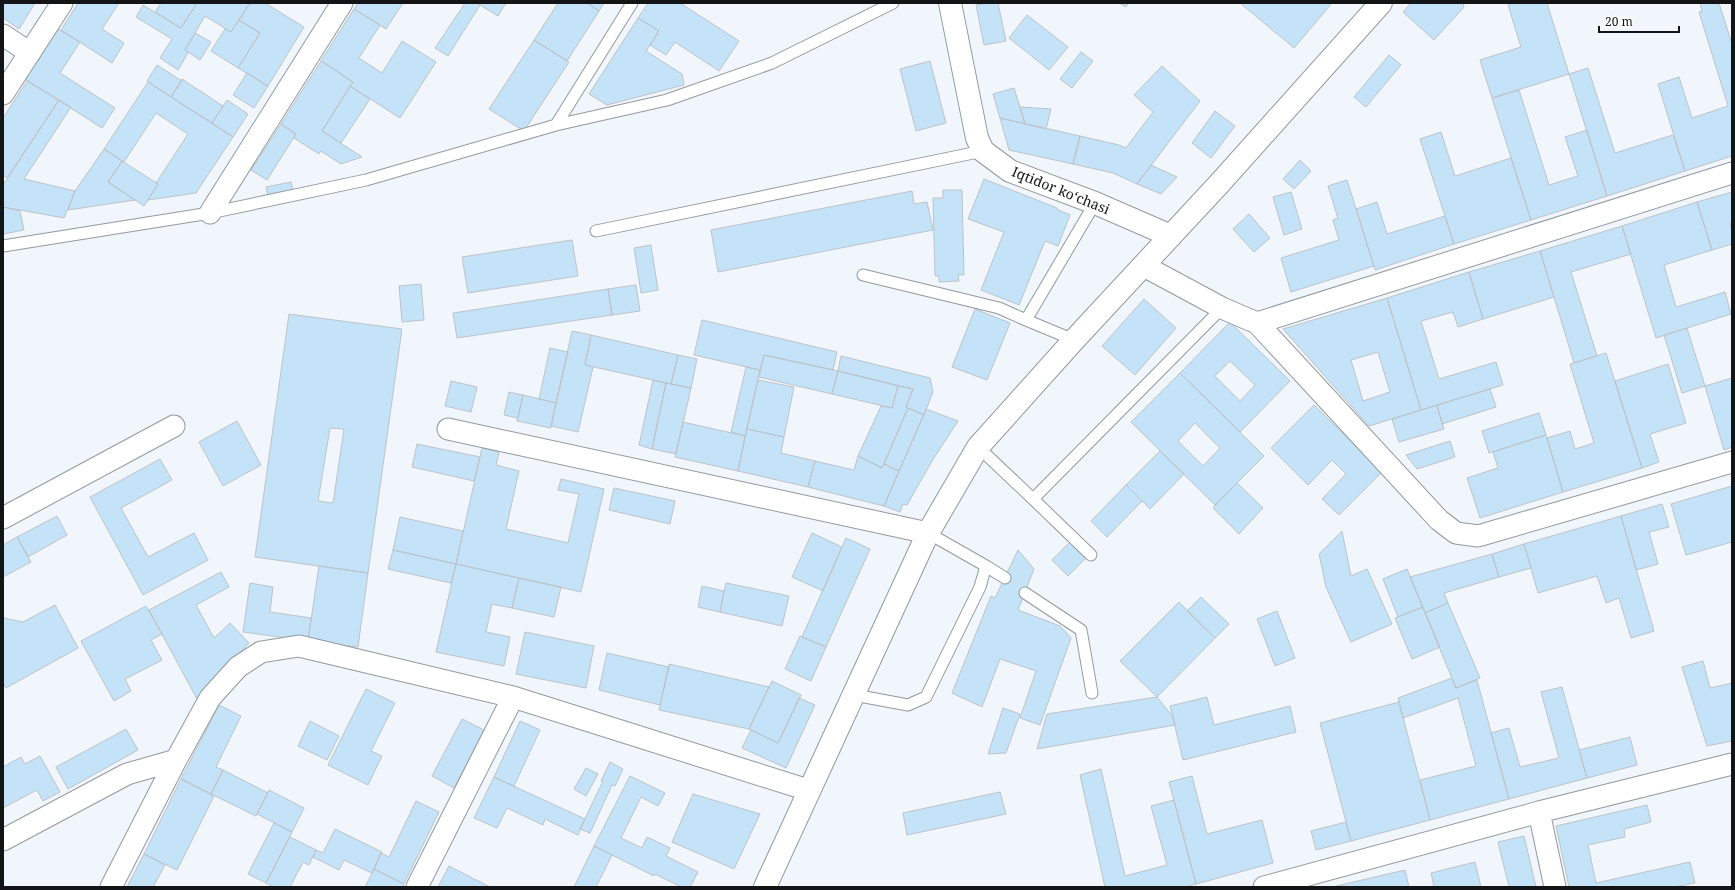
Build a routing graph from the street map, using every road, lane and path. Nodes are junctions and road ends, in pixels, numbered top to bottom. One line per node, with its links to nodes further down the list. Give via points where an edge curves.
1 (62, 3): 8 (street)
2 (632, 3): 10 (lane)
3 (893, 3): 10 (lane, via 772,64 667,100)
4 (950, 3): 11 (street, via 977,138)
5 (1381, 3): 16 (street)
6 (332, 6): 14 (street)
7 (3, 35): 8 (street)
8 (30, 53): 9 (street)
9 (3, 94)
10 (556, 125): 14 (lane, via 366,180)
11 (983, 151): 13 (street, Iqtidor koʻchasi, via 1010,172); 15 (lane)
12 (1732, 173): 22 (street)
13 (1095, 203): 16 (street, Iqtidor koʻchasi); 21 (lane)
14 (210, 212): 17 (lane)
15 (596, 231)
16 (1171, 236): 18 (street)
17 (3, 246)
18 (1144, 266): 20 (street); 23 (street)
19 (863, 275): 21 (lane, via 999,308)
20 (1222, 308): 22 (street); 28 (lane)
21 (1026, 320): 23 (lane)
22 (1257, 323): 27 (street, via 1439,520 1456,533 1478,536)
23 (1074, 340): 26 (street)
24 (174, 426): 29 (street)
25 (448, 429): 30 (street)
26 (978, 447): 28 (lane); 30 (street)
27 (1732, 462)
28 (1033, 499): 31 (lane)
29 (3, 518)
30 (928, 534): 32 (lane); 36 (street)
31 (1091, 555)
32 (986, 566): 33 (lane); 36 (lane, via 980,587 926,697 908,705)
33 (1005, 578)
34 (1025, 593): 35 (lane, via 1081,630)
35 (1092, 693)
36 (854, 695): 40 (street)
37 (513, 697): 38 (street, via 299,646 261,652 238,667 210,698); 40 (street); 44 (street)
38 (176, 760): 42 (street, via 127,774); 43 (street)
39 (1732, 764): 41 (street)
40 (808, 790): 45 (street)
41 (1539, 812): 46 (street); 47 (street)
42 (3, 840)
43 (111, 887)
44 (417, 887)
45 (765, 887)
46 (1264, 887)
47 (1555, 887)

